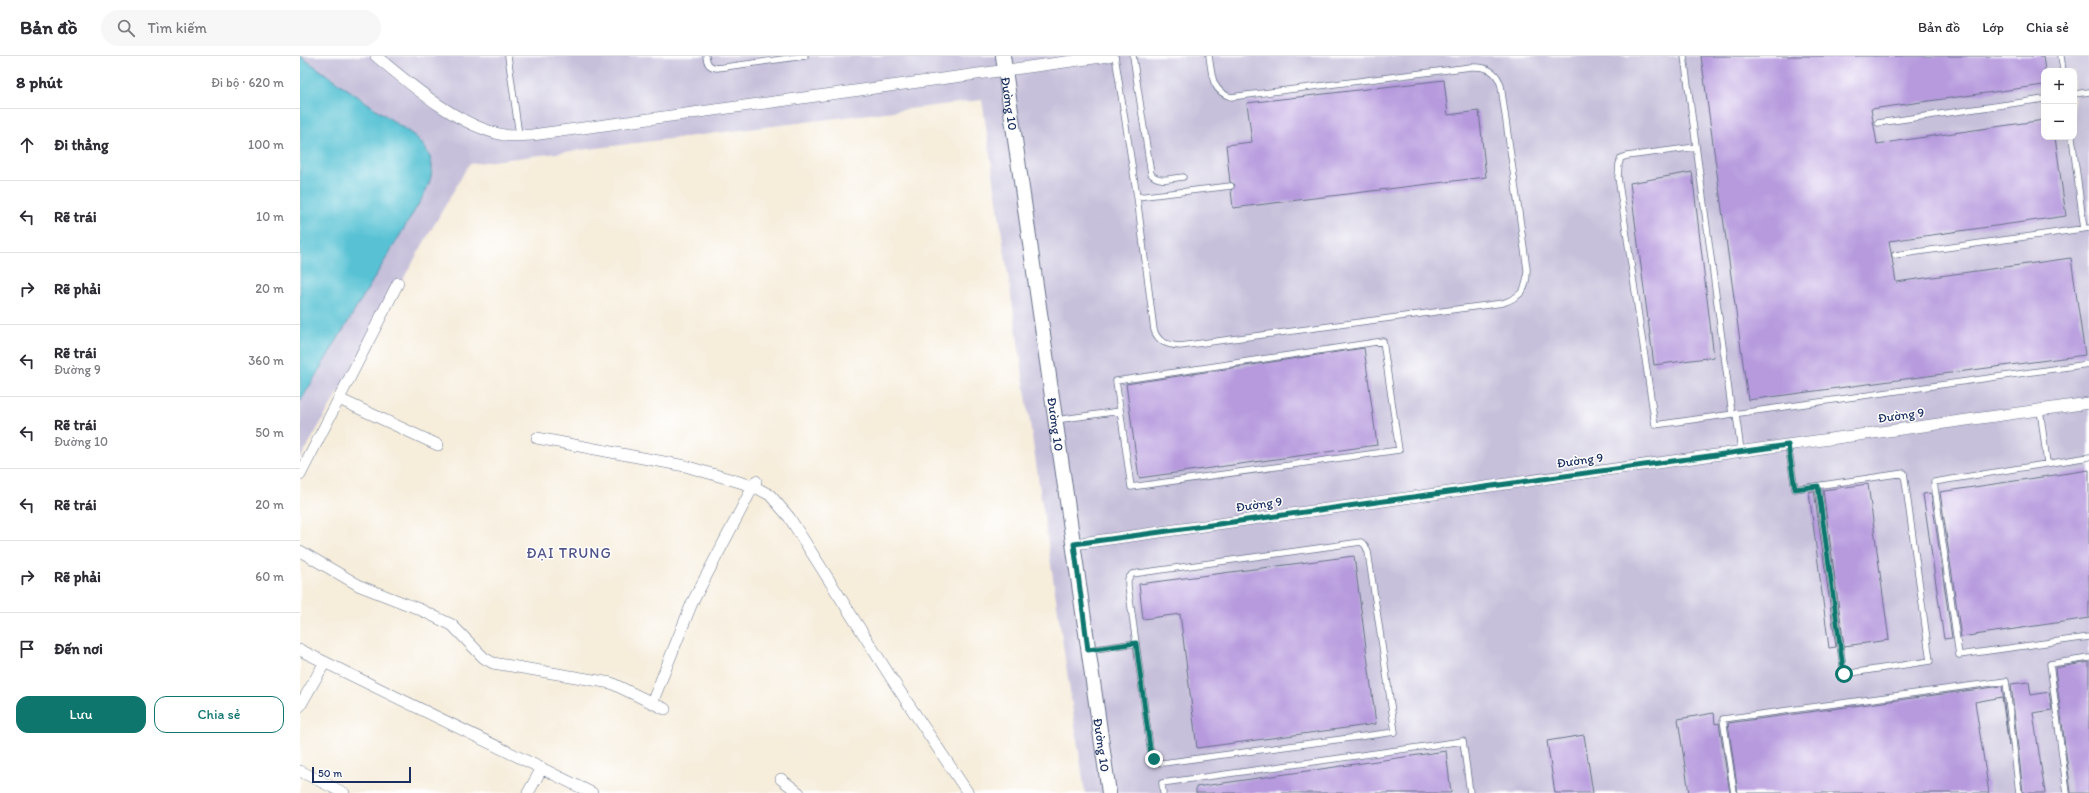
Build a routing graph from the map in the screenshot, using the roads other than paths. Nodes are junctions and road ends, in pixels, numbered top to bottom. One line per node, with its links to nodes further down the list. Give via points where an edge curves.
1 (376, 56): 18 (street, via 408,83 454,114 486,130 505,136)
2 (508, 56): 18 (lane)
3 (706, 56): 4 (lane, via 708,64 717,68)
4 (805, 56)
5 (1003, 56): 13 (street, Đường 10)
6 (1109, 56): 13 (street)
7 (1115, 56): 23 (lane)
8 (1133, 56): 21 (lane, via 1151,174 1161,180)
9 (1209, 56): 23 (lane, via 1213,83 1224,95 1231,97 1471,67 1482,66 1492,70 1499,77 1501,86 1527,268 1525,288 1519,295 1503,303 1170,346 1162,342 1154,330)
10 (1684, 56): 20 (lane)
11 (2061, 56): 12 (lane)
12 (2063, 68)
13 (1005, 70): 18 (street); 33 (street, Đường 10)
14 (2089, 92): 15 (lane)
15 (2077, 94)
16 (2041, 99): 17 (lane)
17 (1878, 122)
18 (519, 135)
19 (2072, 140): 24 (lane)
20 (1696, 147): 32 (lane); 32 (lane, via 1621,158 1618,178 1655,425)
21 (1182, 177)
22 (1231, 186): 23 (lane)
23 (1137, 197)
24 (2087, 228): 25 (lane)
25 (1895, 255)
26 (398, 282): 28 (street)
27 (2089, 364): 32 (lane)
28 (339, 398): 36 (street); 40 (street)
29 (2089, 402): 30 (street, Đường 9)
30 (2040, 409): 35 (street, Đường 9); 39 (lane)
31 (1120, 411): 31 (lane, via 1131,487 1399,450 1383,341 1116,381); 33 (lane)
32 (1734, 414): 37 (lane)
33 (1056, 420): 43 (street, Đường 10)
34 (536, 438): 41 (street, via 685,466)
35 (1788, 445): 37 (street, Đường 9); 42 (lane, via 1795,489)
36 (438, 446)
37 (1741, 451): 43 (street, Đường 9)
38 (2089, 457): 39 (lane)
39 (2047, 464): 45 (lane, via 1934,482 1959,655)
40 (300, 475)
41 (755, 483): 51 (street, via 692,603); 61 (street, via 770,495 789,517)
42 (1818, 486): 42 (lane, via 1904,474 1930,660 1844,674)
43 (1074, 544): 48 (street, Đường 10)
44 (300, 551): 51 (street, via 360,586 419,608 452,625 484,658 493,663 611,683)
45 (2089, 637)
46 (1136, 643): 46 (lane, via 1128,586 1128,579 1132,574 1362,542 1368,552 1395,732 1157,762 1151,755); 48 (lane)
47 (300, 650): 50 (street)
48 (1088, 650): 62 (street, Đường 10)
49 (2089, 658): 67 (lane, via 2050,664)
50 (325, 662): 52 (street); 54 (street)
51 (652, 703): 53 (street)
52 (300, 706)
53 (665, 709)
54 (542, 768): 58 (street); 59 (street)
55 (300, 771): 57 (street)
56 (780, 779): 60 (street)
57 (344, 793)
58 (528, 793)
59 (592, 793)
60 (798, 793)
61 (968, 793)
62 (1109, 793)
63 (1163, 793): 64 (lane, via 1162,783 1463,742)
64 (1470, 793)
65 (1734, 793): 66 (lane, via 1723,720 2006,681)
66 (2019, 793)
67 (2067, 793)

